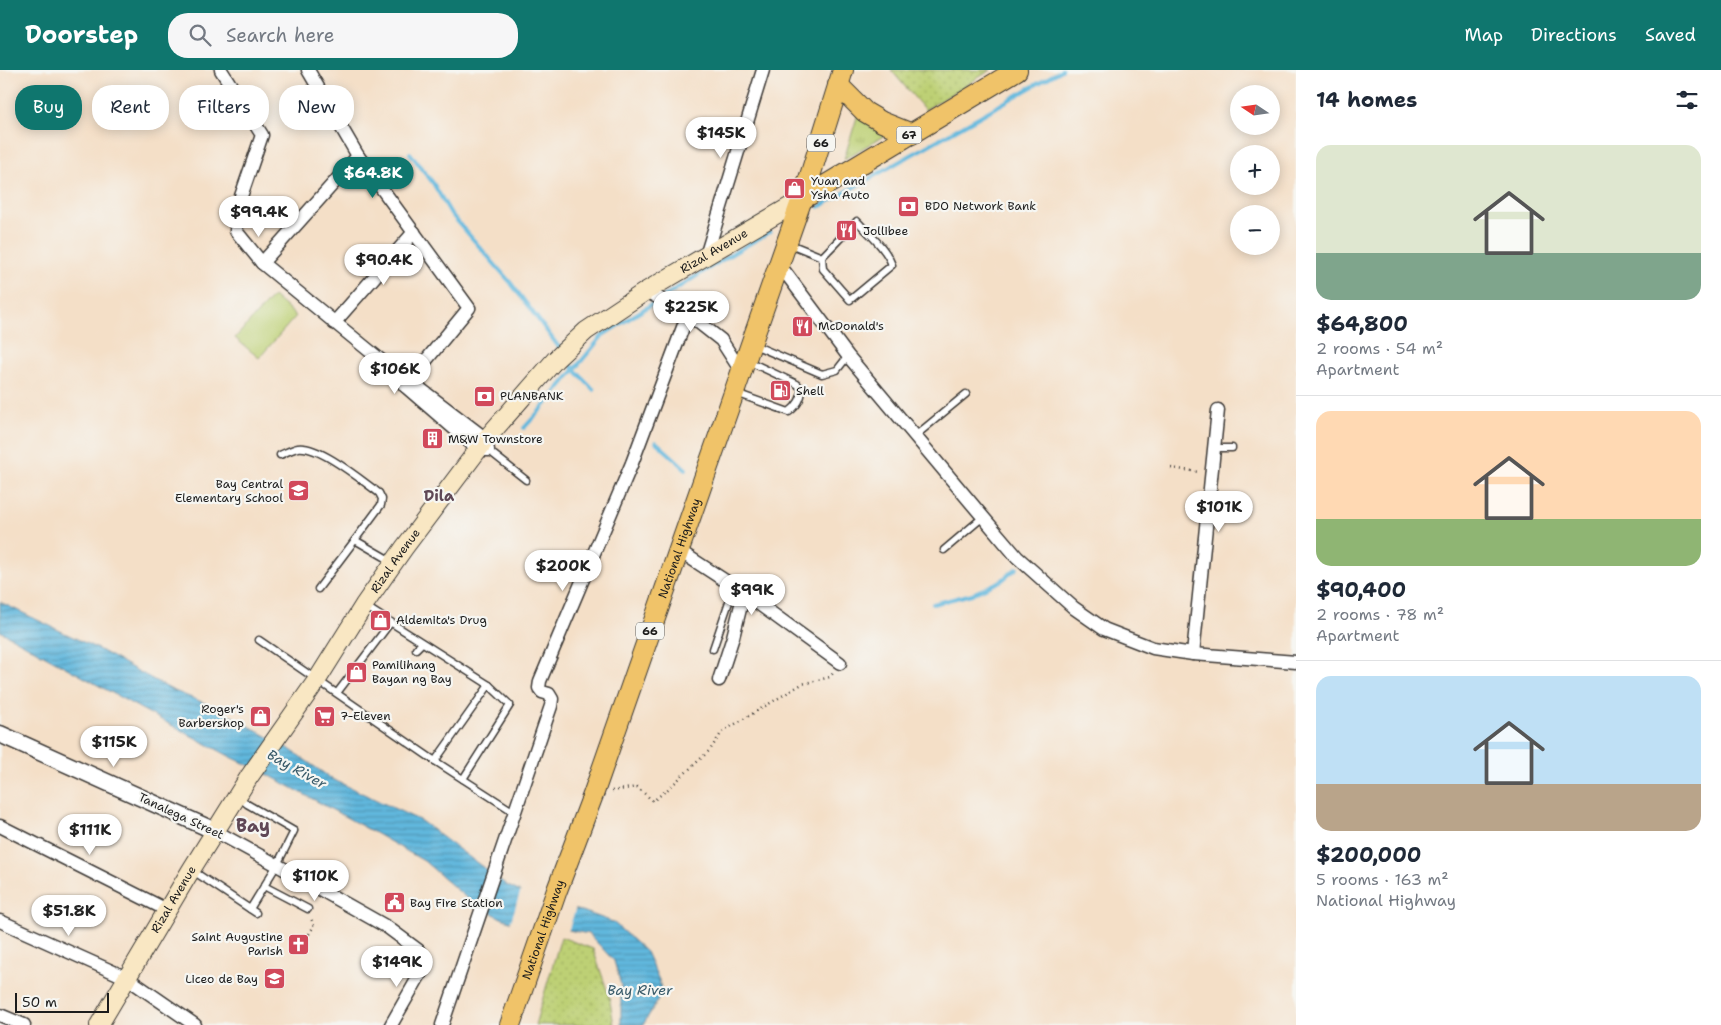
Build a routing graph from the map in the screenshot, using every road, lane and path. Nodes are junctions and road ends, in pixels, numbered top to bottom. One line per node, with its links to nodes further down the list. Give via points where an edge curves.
1 (221, 70): 13 (street, via 262,135 238,205 236,231)
2 (308, 70): 7 (street)
3 (763, 70): 11 (street)
4 (1017, 70): 6 (main road, 67)
5 (840, 78): 6 (main road, via 865,112); 8 (main road, National Highway / 66)
6 (912, 134): 8 (main road, 67)
7 (358, 156): 9 (street); 13 (street)
8 (801, 200): 10 (main road, National Highway / 66); 11 (main road, Rizal Avenue)
9 (414, 232): 17 (street); 20 (street, via 469,308)
10 (786, 242): 12 (lane); 14 (main road, National Highway / 66)
11 (706, 256): 15 (main road, Rizal Avenue)
12 (822, 257): 12 (lane, via 857,221 878,243 892,265 850,300 823,269)
13 (262, 263): 17 (street)
14 (779, 264): 18 (street); 19 (main road, National Highway / 66)
15 (646, 291): 16 (street); 25 (main road, Rizal Avenue, via 586,331 555,360)
16 (688, 314): 19 (street); 57 (street, via 632,463 540,682 539,688 552,699)
17 (334, 323): 20 (street)
18 (848, 356): 19 (lane, via 837,370 822,374); 24 (street)
19 (745, 358): 21 (main road, National Highway / 66); 21 (lane, via 797,384 802,388 802,396 789,412)
20 (405, 380): 25 (street)
21 (734, 392): 34 (main road, National Highway / 66)
22 (966, 394): 24 (lane)
23 (1218, 410): 26 (street)
24 (916, 436): 32 (street)
25 (484, 446): 31 (lane); 36 (main road, Rizal Avenue)
26 (1214, 448): 27 (lane); 45 (street)
27 (1232, 448)
28 (280, 455): 33 (lane, via 299,448 318,452 379,493 381,505)
29 (1171, 468): 30 (path)
30 (1203, 475)
31 (526, 480)
32 (983, 517): 35 (lane); 45 (street, via 1017,557 1074,608 1104,629 1153,648)
33 (355, 540): 36 (lane); 37 (lane)
34 (678, 550): 38 (street); 56 (main road, National Highway / 66)
35 (944, 550)
36 (394, 563): 39 (main road, Rizal Avenue)
37 (318, 589)
38 (739, 590): 44 (lane); 47 (street); 49 (street, via 732,637)
39 (364, 605): 40 (lane); 48 (main road, Rizal Avenue)
40 (391, 622): 42 (lane); 51 (lane)
41 (259, 640): 48 (lane)
42 (422, 643): 43 (lane); 50 (lane)
43 (416, 649)
44 (713, 649)
45 (1193, 654): 46 (street)
46 (1296, 662)
47 (840, 663): 56 (path, via 830,677 802,684 722,732 710,750 652,801 637,787)
48 (317, 680): 51 (lane); 55 (main road, Rizal Avenue)
49 (719, 680)
50 (489, 685): 53 (lane); 54 (lane, via 510,705)
51 (337, 693): 53 (lane, via 369,710)
52 (0, 734): 59 (street, Tanalega Street)
53 (435, 761): 54 (lane)
54 (463, 779): 57 (lane)
55 (237, 795): 59 (main road, Rizal Avenue); 60 (lane, via 294,831)
56 (593, 795): 76 (main road, National Highway / 66)
57 (514, 812): 75 (street)
58 (0, 826): 65 (street)
59 (215, 831): 60 (street, Tanalega Street); 61 (main road, Rizal Avenue)
60 (277, 864): 62 (lane); 74 (street, Tanalega Street, via 387,927 418,950 426,964)
61 (191, 870): 63 (lane); 65 (main road, Rizal Avenue)
62 (264, 886): 63 (lane); 64 (lane)
63 (250, 909): 66 (lane)
64 (308, 909): 68 (path, via 314,926)
65 (167, 910): 69 (main road, Rizal Avenue)
66 (256, 914)
67 (0, 920): 69 (street)
68 (309, 934)
69 (127, 978): 72 (main road, Rizal Avenue); 73 (street)
70 (0, 1015): 71 (street)
71 (24, 1025)
72 (99, 1025)
73 (195, 1025)
74 (391, 1025)
75 (442, 1025)
76 (510, 1025)

